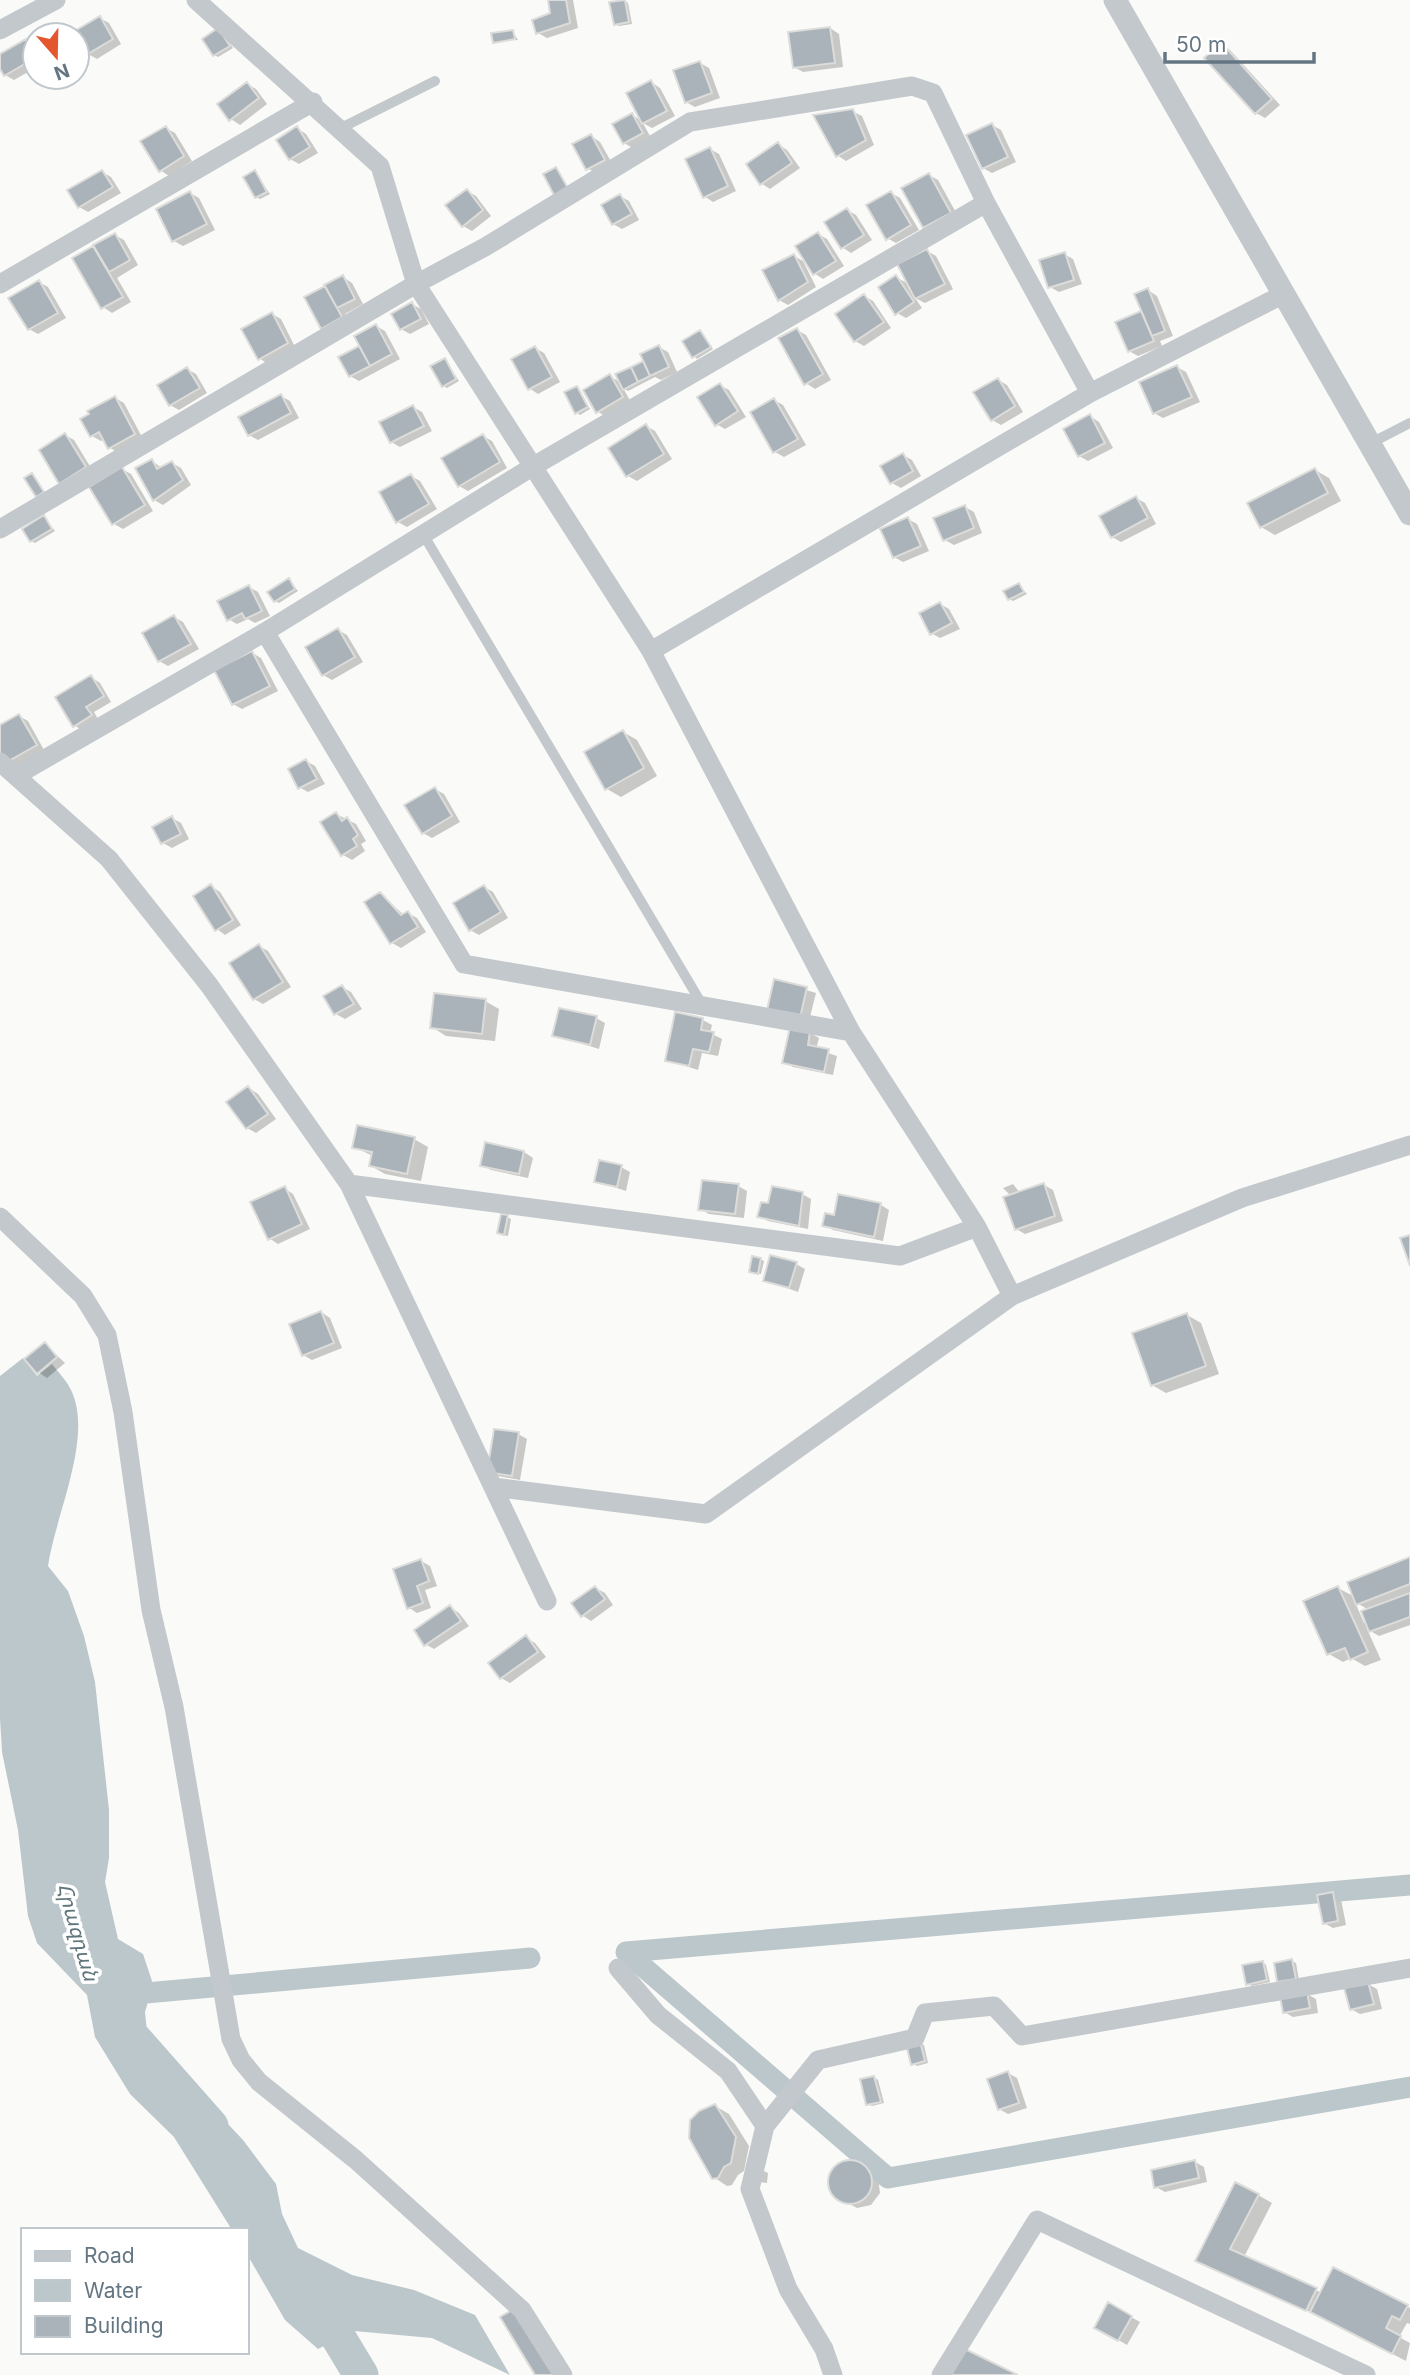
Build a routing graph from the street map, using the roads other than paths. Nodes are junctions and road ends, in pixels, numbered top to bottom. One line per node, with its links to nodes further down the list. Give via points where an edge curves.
1 (56, 0): 4 (street)
2 (196, 0): 6 (street)
3 (1115, 0): 11 (street)
4 (0, 30)
5 (435, 81): 7 (lane)
6 (313, 102): 7 (street); 9 (street)
7 (341, 128): 10 (street, via 380,166)
8 (986, 203): 10 (street, via 933,93 912,86 690,122); 12 (street); 15 (street)
9 (0, 284)
10 (416, 284): 15 (street); 17 (street)
11 (1282, 295): 12 (street); 14 (street)
12 (1090, 393): 20 (street)
13 (1410, 423): 14 (lane)
14 (1368, 444): 16 (street)
15 (532, 467): 18 (street); 20 (street)
16 (1410, 514)
17 (0, 528)
18 (424, 534): 19 (street); 23 (lane)
19 (265, 632): 22 (street); 23 (street, via 464,964)
20 (651, 651): 24 (street)
21 (0, 762): 22 (street)
22 (17, 775): 26 (street, via 109,859 209,985)
23 (703, 1006): 24 (street)
24 (851, 1032): 28 (street)
25 (1410, 1145): 29 (street, via 1242,1198)
26 (349, 1184): 28 (street, via 900,1256); 30 (street)
27 (0, 1217): 35 (street, via 83,1296 107,1335 123,1412 151,1610 174,1707 232,2039 241,2060 259,2082 356,2160 522,2310)
28 (977, 1227): 29 (street)
29 (1012, 1296): 30 (street, via 706,1514)
30 (494, 1487): 31 (street)
31 (547, 1601)
32 (618, 1968): 34 (street, via 658,2015 728,2071)
33 (1410, 1968): 34 (street, via 1022,2036 994,2006 925,2013 915,2038 818,2060)
34 (765, 2126): 36 (street, via 750,2189 788,2289)
35 (563, 2375)
36 (834, 2375)
37 (941, 2375): 38 (street, via 1037,2220)
38 (1366, 2375)

